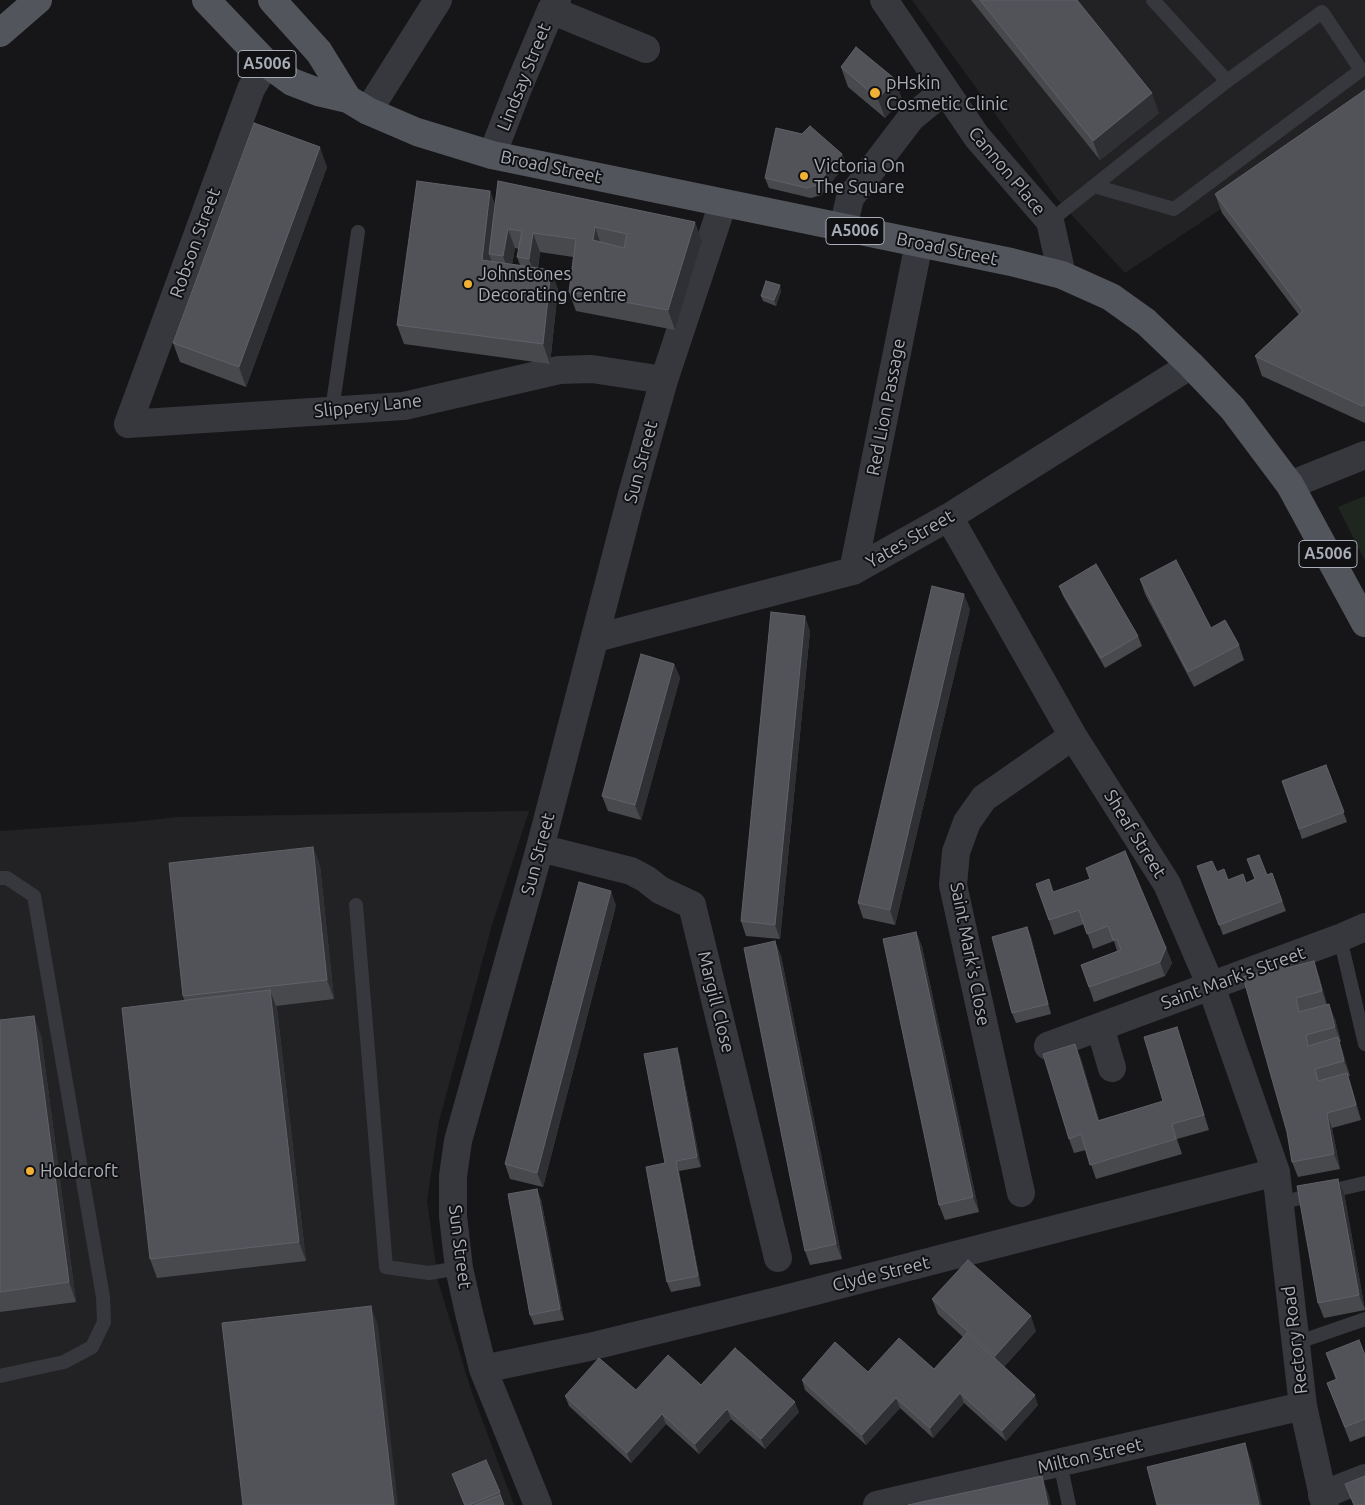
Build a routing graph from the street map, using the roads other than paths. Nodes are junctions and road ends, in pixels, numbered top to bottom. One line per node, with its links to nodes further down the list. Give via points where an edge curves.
1 (38, 0): 8 (main road)
2 (206, 0): 10 (main road, Broad Street / A5006)
3 (272, 0): 13 (main road, A5006, via 319,52)
4 (438, 0): 13 (street)
5 (884, 0): 12 (street, Cannon Place)
6 (1153, 0): 11 (lane)
7 (554, 5): 9 (street); 14 (street, Lindsay Street)
8 (0, 33)
9 (646, 48)
10 (266, 63): 13 (main road, Broad Street / A5006, via 292,82); 25 (street, Robson Street, via 252,89)
11 (1227, 81): 15 (lane); 15 (lane, via 1322,12 1361,70 1174,209)
12 (945, 90): 17 (street, Cannon Place, via 977,137); 18 (street, via 911,118 850,198)
13 (358, 105): 14 (main road, Broad Street / A5006, via 417,132)
14 (492, 155): 16 (main road, Broad Street / A5006)
15 (1094, 186): 17 (lane)
16 (723, 203): 18 (main road, Broad Street / A5006); 23 (street, Sun Street)
17 (1050, 221): 21 (street, Cannon Place)
18 (843, 228): 20 (main road, Broad Street / A5006)
19 (358, 232): 24 (lane)
20 (919, 243): 21 (main road, Broad Street / A5006); 29 (street, Red Lion Passage)
21 (1062, 275): 22 (main road, Broad Street / A5006, via 1110,297 1146,322)
22 (1191, 365): 27 (main road, Broad Street / A5006, via 1233,409); 28 (street, Yates Street)
23 (664, 380): 24 (street, Slippery Lane, via 592,369 559,370 404,406); 31 (street, Sun Street)
24 (332, 410): 25 (street, Slippery Lane)
25 (128, 424)
26 (1365, 455): 27 (street)
27 (1290, 484): 30 (main road, Broad Street / A5006)
28 (949, 517): 29 (street, Yates Street); 32 (street, Sheaf Street)
29 (853, 571): 31 (street, Yates Street)
30 (1365, 623)
31 (596, 638): 33 (street, Sun Street)
32 (1073, 736): 38 (street, Sheaf Street, via 1168,884); 45 (street, Saint Mark's Close, via 984,798 967,822 956,852 954,885)
33 (540, 848): 47 (street, Margill Close, via 631,872 692,905); 48 (street, Sun Street, via 458,1141 453,1216)
34 (0, 878): 52 (lane, via 7,878 34,896 103,1297 104,1322 92,1347 64,1362)
35 (356, 905): 48 (lane, via 386,1267 430,1273)
36 (1365, 927): 37 (street, Saint Mark's Street)
37 (1340, 938): 38 (street, Saint Mark's Street); 40 (lane)
38 (1211, 986): 39 (street, Saint Mark's Street); 43 (street, Sheaf Street)
39 (1100, 1027): 41 (street, Saint Mark's Street); 42 (street)
40 (1365, 1044)
41 (1048, 1046)
42 (1112, 1068)
43 (1276, 1172): 46 (street, Rectory Road); 51 (street, Clyde Street, via 777,1301)
44 (1365, 1183): 46 (lane)
45 (1021, 1193)
46 (1280, 1203): 50 (street, Rectory Road)
47 (778, 1258)
48 (460, 1268): 51 (street, Sun Street)
49 (1365, 1319): 50 (lane)
50 (1296, 1343): 53 (street, Rectory Road)
51 (483, 1369): 57 (street, Sun Street)
52 (0, 1376)
53 (1303, 1406): 54 (street, Milton Street); 56 (street, Rectory Road)
54 (1060, 1463): 58 (street, Milton Street); 59 (lane)
55 (1365, 1478): 56 (street)
56 (1324, 1500)
57 (538, 1505)
58 (877, 1505)
59 (1069, 1505)

